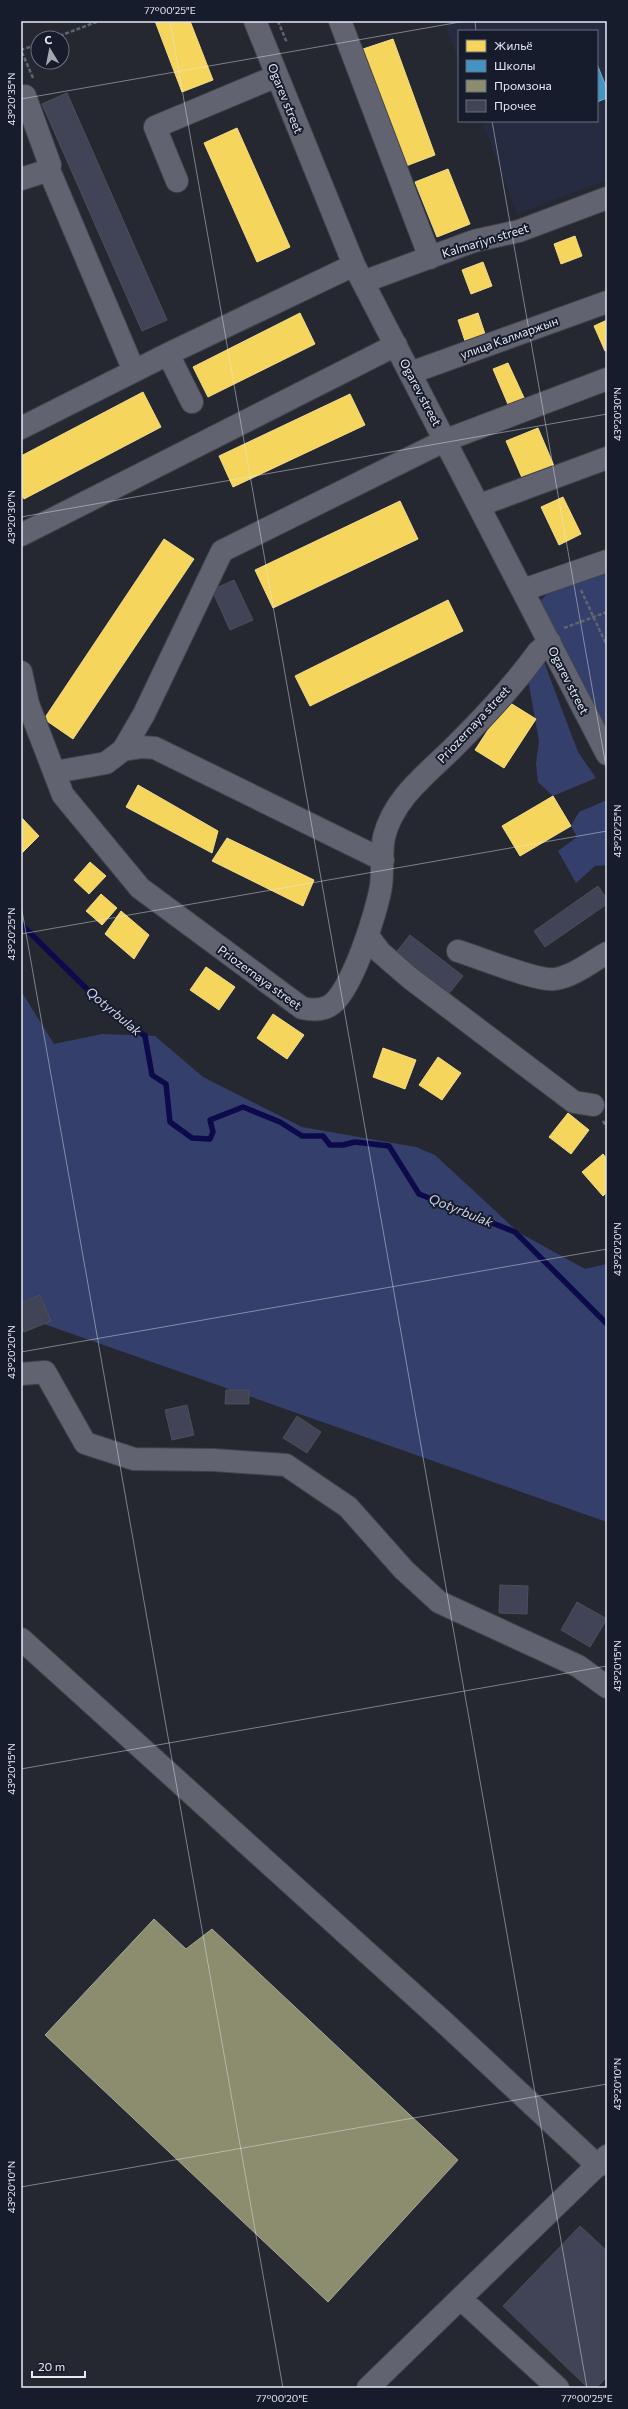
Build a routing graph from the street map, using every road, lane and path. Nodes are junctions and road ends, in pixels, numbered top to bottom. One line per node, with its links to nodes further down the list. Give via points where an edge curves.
1 (99, 21): 4 (path)
2 (255, 21): 6 (street, Ogarev street)
3 (340, 21): 12 (street)
4 (70, 32)
5 (30, 47): 7 (path, via 21,50 38,90)
6 (277, 76): 10 (street, via 155,127); 13 (street, Ogarev street)
7 (26, 96): 8 (street, via 50,165)
8 (48, 170): 9 (street); 17 (street)
9 (21, 180)
10 (177, 181)
11 (607, 198): 12 (street, Kalmarjyn street, via 519,231 474,241)
12 (430, 258): 13 (street, Kalmarjyn street)
13 (359, 273): 15 (street, Ogarev street); 16 (street, Kalmarjyn street)
14 (607, 302): 18 (street, улица Калмаржын)
15 (396, 345): 18 (street, Ogarev street); 25 (street)
16 (168, 354): 17 (street, Kalmarjyn street); 20 (street)
17 (134, 371): 21 (street, Kalmarjyn street)
18 (410, 372): 22 (street, Ogarev street)
19 (607, 379): 22 (street)
20 (192, 402)
21 (21, 428)
22 (446, 440): 24 (street, Ogarev street); 34 (street, via 222,551 144,714)
23 (607, 458): 24 (street)
24 (480, 504): 28 (street, Ogarev street)
25 (21, 535)
26 (607, 561): 27 (street)
27 (573, 573): 28 (street); 30 (path)
28 (523, 590): 31 (street, Ogarev street)
29 (607, 612): 30 (path)
30 (594, 617): 31 (path); 32 (path)
31 (555, 636): 35 (street, Ogarev street); 37 (street, Priozernaya street, via 458,743 403,798 395,809 384,838)
32 (607, 646)
33 (21, 672): 36 (street, Priozernaya street, via 28,704)
34 (123, 750): 36 (street, via 106,763); 37 (street, via 155,748)
35 (607, 754)
36 (55, 772): 38 (street, Priozernaya street, via 63,795 140,888 302,1008 313,1011 329,1006 342,994)
37 (383, 860): 38 (street, Priozernaya street, via 380,888)
38 (368, 936): 41 (street, via 380,952 410,978 574,1102)
39 (458, 950): 40 (street, via 553,980 568,976)
40 (607, 953)
41 (593, 1105)
42 (21, 1374): 44 (street, via 45,1372 85,1443 134,1459 214,1460 286,1465 348,1508 404,1570 440,1602 578,1666)
43 (21, 1639): 45 (street, via 447,2025)
44 (607, 1687)
45 (602, 2161): 46 (street)
46 (461, 2299): 47 (street); 48 (street)
47 (368, 2388)
48 (558, 2388)

